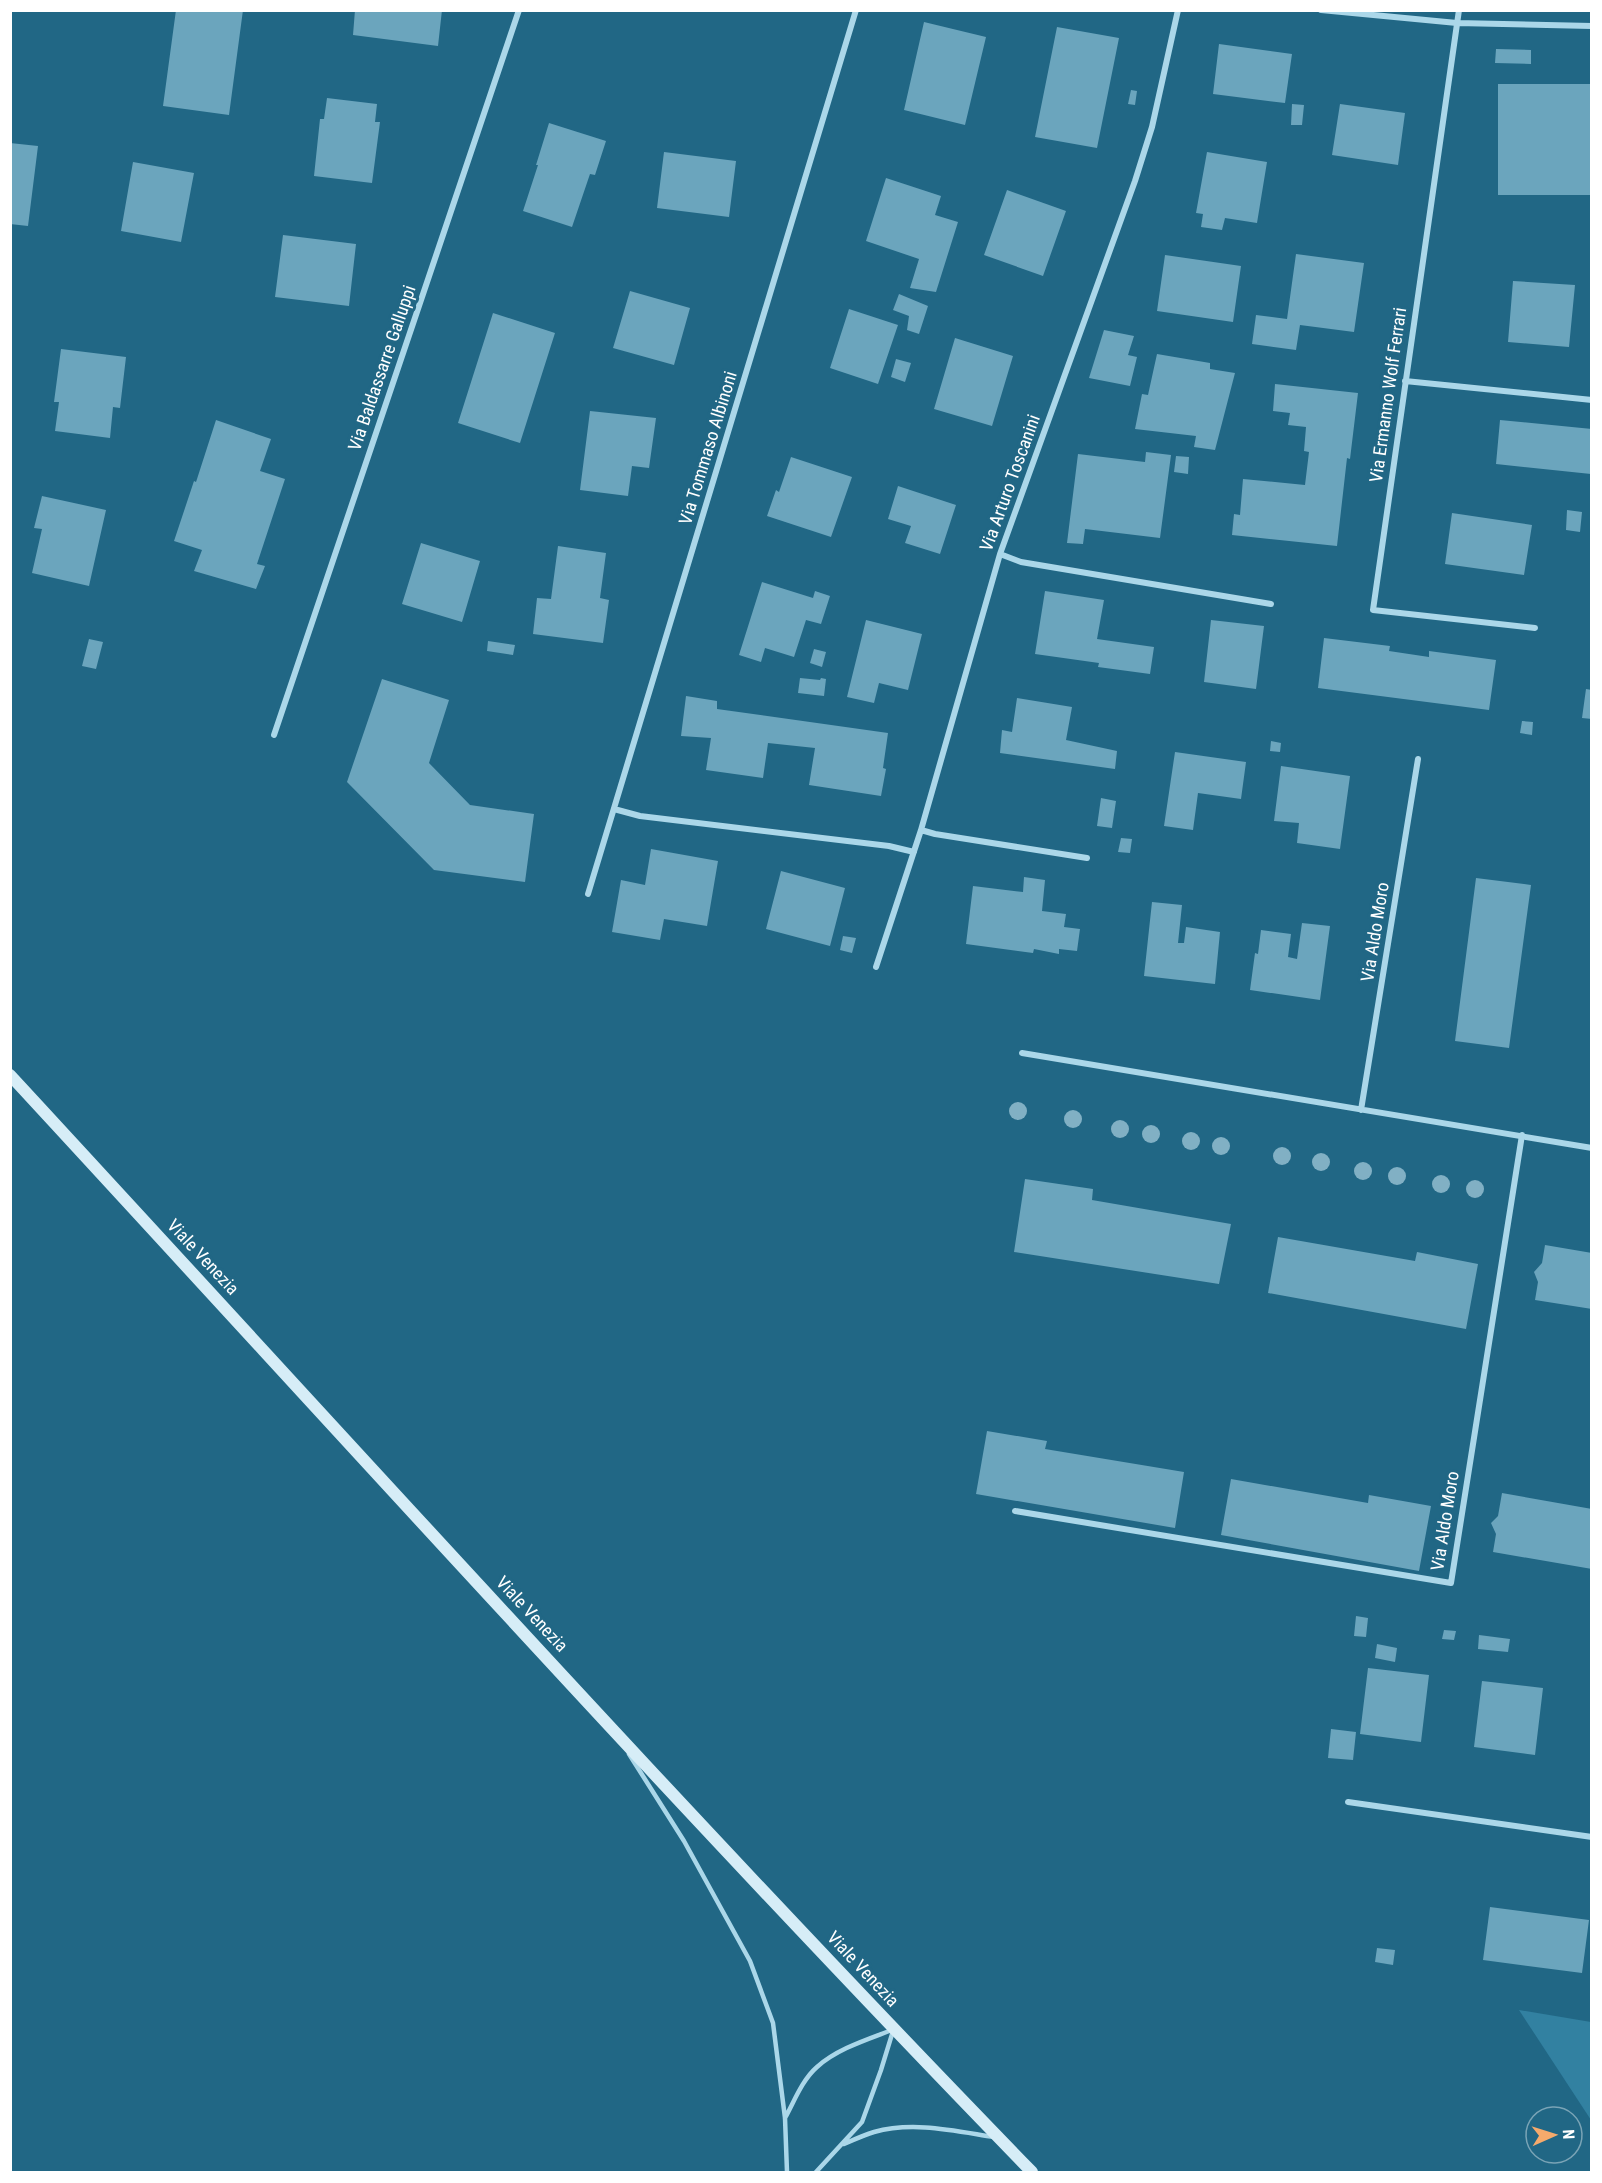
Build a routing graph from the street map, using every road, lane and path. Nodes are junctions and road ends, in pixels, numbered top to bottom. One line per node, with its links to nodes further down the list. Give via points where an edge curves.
1 (519, 10): 13 (street, Via Baldassarre Galluppi)
2 (856, 10): 15 (street, Via Tommaso Albinoni)
3 (1178, 10): 10 (street, Via Arturo Toscanini, via 1136,181)
4 (1320, 10): 6 (street)
5 (1459, 10): 6 (street, Via Ermanno Wolf Ferrari)
6 (1457, 23): 7 (street); 8 (street, Via Ermanno Wolf Ferrari)
7 (1592, 26)
8 (1405, 381): 9 (street); 12 (street, Via Ermanno Wolf Ferrari, via 1373,610)
9 (1592, 400)
10 (1000, 554): 11 (street, via 1021,562); 16 (street, Via Arturo Toscanini)
11 (1271, 604)
12 (1535, 628)
13 (274, 735)
14 (1418, 759): 23 (street, Via Aldo Moro)
15 (614, 809): 17 (street, via 640,816); 19 (street, Via Tommaso Albinoni)
16 (921, 830): 17 (street, Via Arturo Toscanini); 18 (street)
17 (914, 852): 20 (street, Via Arturo Toscanini)
18 (1087, 858)
19 (588, 894)
20 (876, 967)
21 (1022, 1053): 23 (street)
22 (10, 1075): 27 (main road, Viale Venezia)
23 (1361, 1110): 24 (street)
24 (1522, 1135): 25 (street); 26 (street, Via Aldo Moro, via 1451,1582)
25 (1592, 1148)
26 (1015, 1511)
27 (611, 1726): 30 (main road, Viale Venezia); 31 (lane, via 684,1841 750,1961 773,2023)
28 (1348, 1802): 29 (street)
29 (1592, 1837)
30 (894, 2029): 31 (lane, via 848,2047 816,2067); 32 (main road, Viale Venezia); 33 (lane, via 862,2122)
31 (785, 2118): 34 (lane)
32 (999, 2138): 33 (lane, via 910,2127 874,2132); 36 (main road, Viale Venezia)
33 (841, 2145): 35 (lane)
34 (788, 2172)
35 (816, 2172)
36 (1032, 2172)

